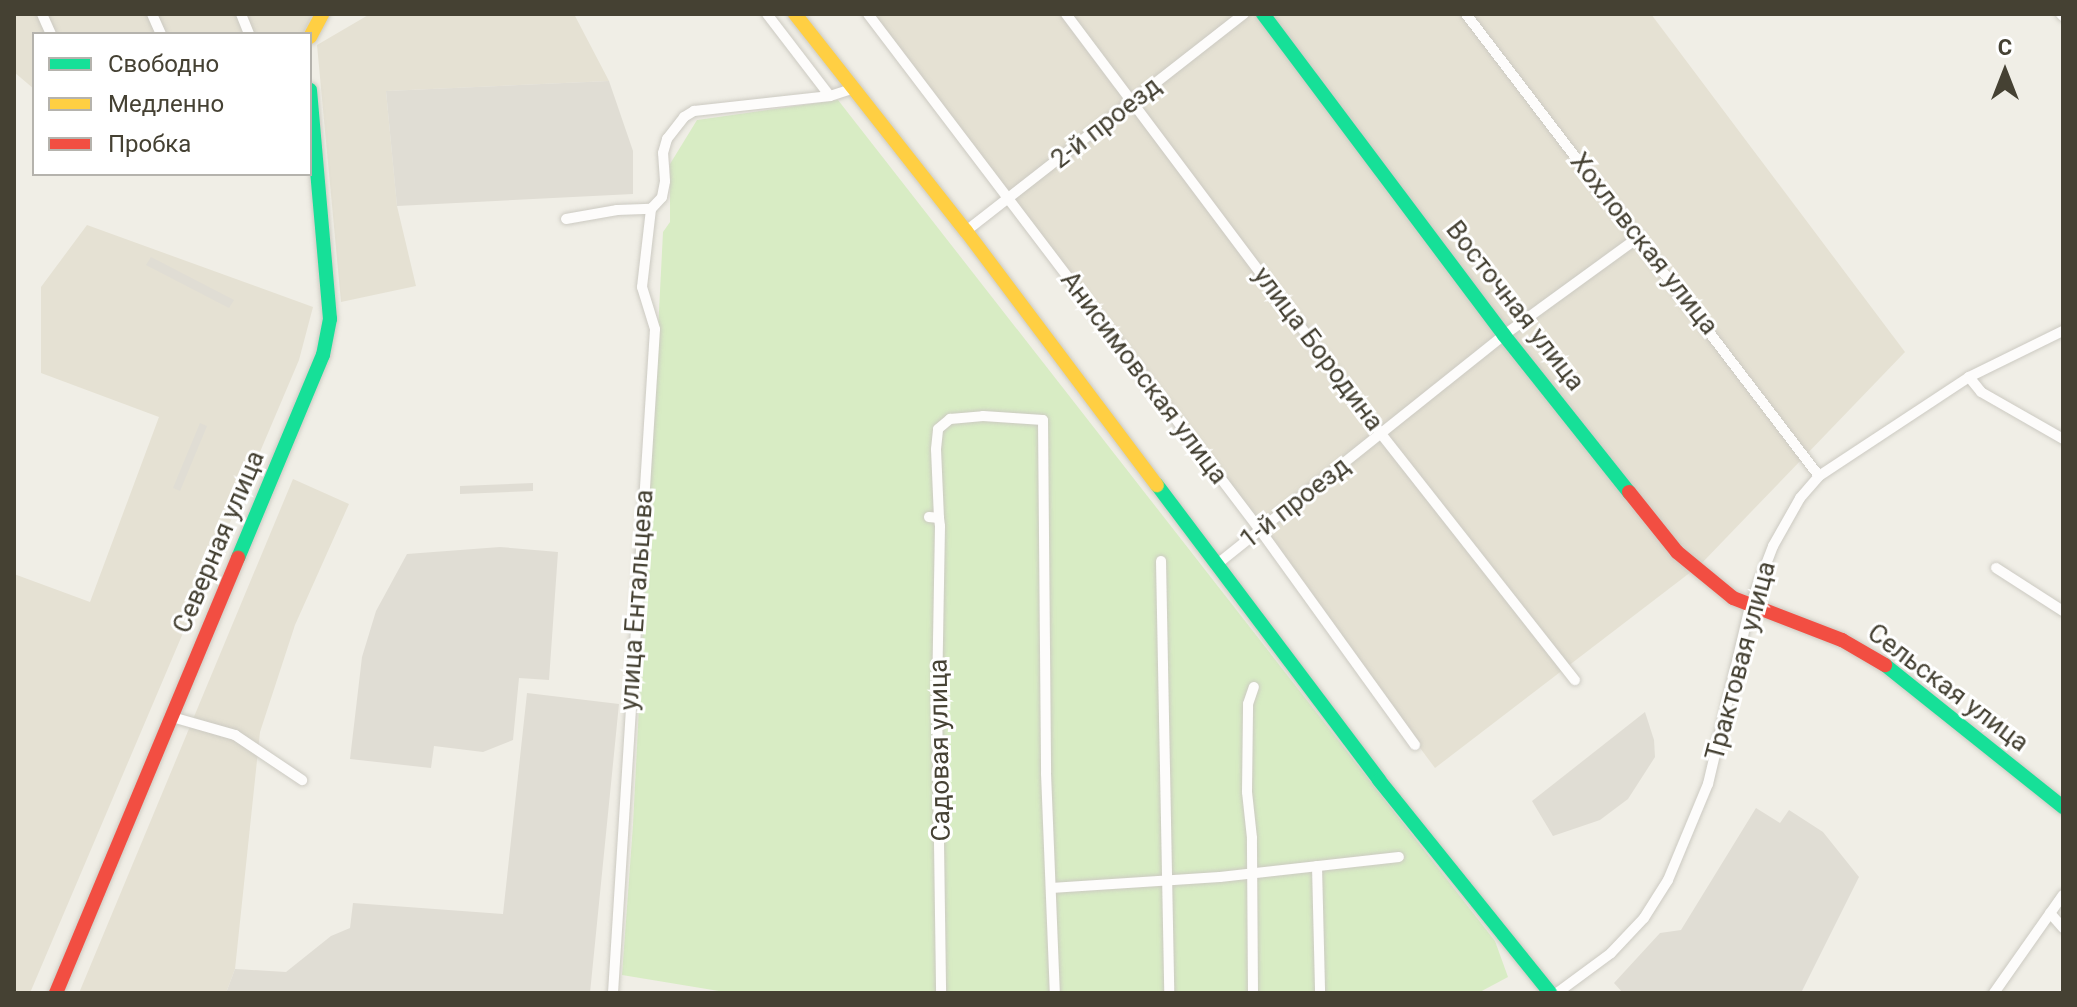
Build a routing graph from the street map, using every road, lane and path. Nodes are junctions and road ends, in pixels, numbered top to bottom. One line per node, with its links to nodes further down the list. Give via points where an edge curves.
1 (322, 14): 9 (street)
2 (767, 14): 11 (street)
3 (795, 14): 10 (street)
4 (868, 14): 14 (street, Анисимовская улица)
5 (1066, 14): 12 (street, улица Бородина)
6 (1244, 14): 12 (street, 2-й проезд)
7 (1263, 14): 20 (street, Восточная улица)
8 (1466, 14): 18 (street, Хохловская улица)
9 (312, 33)
10 (854, 88): 11 (street, улица Ентальцева); 17 (street)
11 (830, 96): 15 (street, улица Ентальцева, via 780,98 684,117 667,139 664,189)
12 (1135, 102): 14 (street, 2-й проезд); 22 (street, улица Бородина)
13 (312, 113): 33 (street, Северная улица, via 330,319 323,355)
14 (1007, 198): 17 (street, 2-й проезд); 25 (street, Анисимовская улица)
15 (651, 209): 16 (street); 46 (street, улица Ентальцева, via 642,287 655,329)
16 (566, 219)
17 (966, 231): 27 (street)
18 (1639, 237): 20 (street, 1-й проезд); 24 (street, Хохловская улица)
19 (2063, 331): 21 (street, Трактовая улица)
20 (1504, 335): 22 (street, 1-й проезд); 29 (street, Восточная улица, via 1677,552)
21 (1969, 377): 23 (street, via 1981,392); 24 (street, Трактовая улица)
22 (1382, 435): 25 (street, 1-й проезд); 31 (street, улица Бородина)
23 (2063, 439)
24 (1819, 476): 29 (street, Трактовая улица, via 1773,546)
25 (1260, 530): 27 (street, 1-й проезд); 34 (street, Анисимовская улица)
26 (1161, 561): 40 (street)
27 (1216, 565): 52 (street)
28 (1996, 568): 30 (street)
29 (1750, 606): 36 (street, Сельская улица, via 1842,640 1883,663); 53 (street, Трактовая улица, via 1708,784 1668,880 1644,918 1611,953)
30 (2063, 611)
31 (1575, 680)
32 (1254, 687): 39 (street, via 1248,704 1247,792)
33 (172, 717): 35 (street, via 235,735); 45 (street, Северная улица)
34 (1415, 745)
35 (302, 780)
36 (2063, 807)
37 (1399, 857): 38 (street)
38 (1317, 866): 39 (street); 51 (street)
39 (1253, 873): 40 (street); 50 (street)
40 (1167, 881): 41 (street); 49 (street)
41 (1051, 888): 47 (street, Садовая улица, via 1043,420 950,419 938,429 934,517); 48 (street)
42 (2063, 895): 43 (street)
43 (2050, 913): 44 (street); 54 (street)
44 (2063, 928)
45 (56, 993)
46 (613, 993)
47 (941, 993)
48 (1055, 993)
49 (1169, 993)
50 (1253, 993)
51 (1320, 993)
52 (1550, 993)
53 (1557, 993)
54 (1994, 993)

